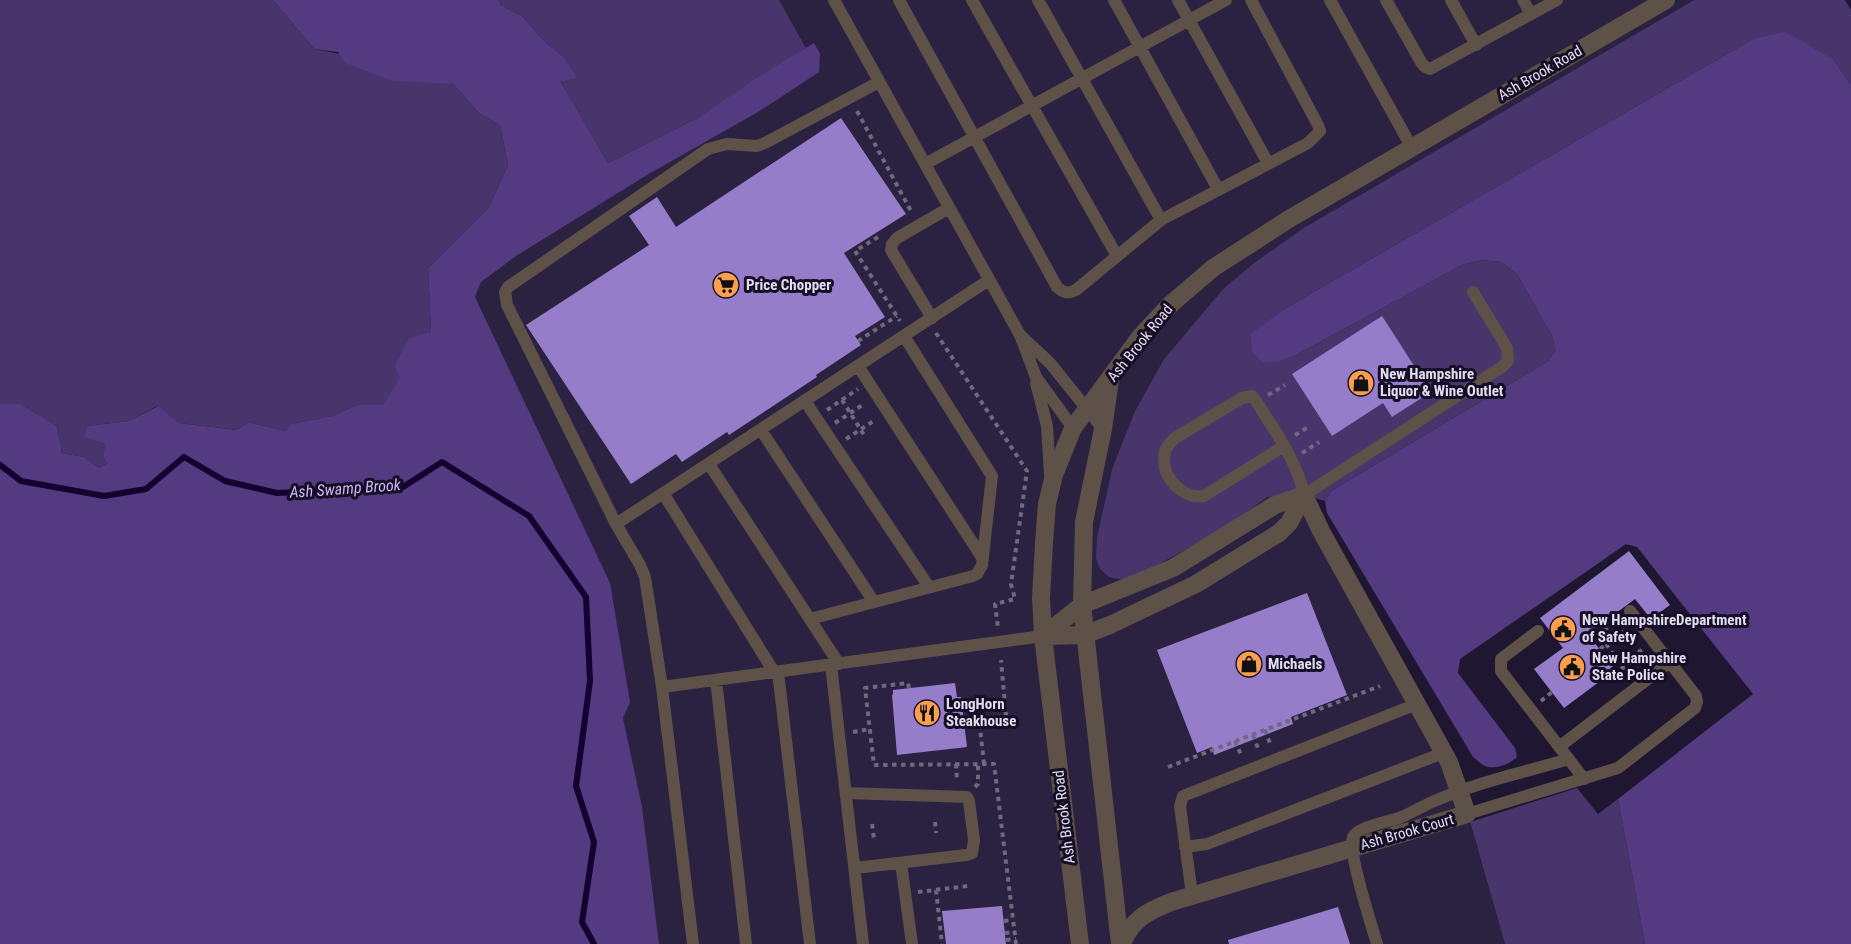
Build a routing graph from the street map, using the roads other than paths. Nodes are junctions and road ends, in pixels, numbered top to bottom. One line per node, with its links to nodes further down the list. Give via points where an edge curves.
1 (834, 0): 20 (lane)
2 (898, 0): 22 (lane)
3 (972, 0): 21 (lane)
4 (1038, 0): 19 (lane)
5 (1114, 0): 18 (lane)
6 (1178, 0): 16 (lane)
7 (1226, 0): 16 (lane)
8 (1251, 0): 25 (lane, via 1320,132 1308,143)
9 (1330, 0): 23 (lane)
10 (1386, 0): 17 (lane, via 1425,68 1436,67)
11 (1451, 0): 17 (lane)
12 (1523, 0): 15 (lane)
13 (1557, 0): 15 (lane)
14 (1666, 0): 23 (street, Ash Brook Road)
15 (1531, 14): 17 (lane)
16 (1189, 20): 18 (lane); 25 (lane)
17 (1476, 45)
18 (1140, 47): 19 (lane); 26 (lane)
19 (1082, 78): 21 (lane); 28 (lane)
20 (879, 82): 24 (lane); 48 (lane, via 765,143 708,149 505,292 507,305)
21 (1032, 105): 22 (lane); 29 (lane)
22 (975, 136): 24 (lane); 29 (lane, via 1057,287 1069,293 1076,290)
23 (1412, 148): 37 (street, Ash Brook Road, via 1213,268 1171,304)
24 (925, 164): 27 (lane)
25 (1268, 164): 26 (lane)
26 (1218, 189): 28 (lane)
27 (949, 208): 30 (lane); 32 (lane, via 897,238 891,250)
28 (1161, 220): 29 (lane)
29 (1117, 256)
30 (989, 280): 32 (lane); 33 (lane)
31 (1473, 292): 46 (lane, via 1507,348 1508,361)
32 (932, 318): 34 (lane)
33 (1020, 335): 36 (lane); 39 (lane, via 1043,354)
34 (904, 336): 35 (lane); 49 (lane, via 992,476)
35 (858, 366): 38 (lane); 49 (lane)
36 (1032, 368): 40 (lane); 47 (lane, via 1049,441)
37 (1110, 379): 39 (street, Ash Brook Road); 41 (street)
38 (805, 401): 42 (lane); 50 (lane)
39 (1087, 408): 40 (street, Ash Brook Road); 41 (lane)
40 (1073, 428): 47 (street, Ash Brook Road, via 1054,474)
41 (1103, 429): 52 (street, via 1084,522)
42 (761, 430): 44 (lane); 51 (lane)
43 (1284, 446): 43 (lane, via 1256,401 1247,396 1174,438 1166,447 1164,458 1177,488 1196,497 1204,496); 46 (lane)
44 (709, 464): 45 (lane); 54 (lane)
45 (663, 493): 48 (lane); 60 (lane)
46 (1305, 495): 52 (street, via 1275,505 1173,568); 56 (street, via 1289,523 1278,533 1224,568 1162,601); 63 (street, Ash Brook Court)
47 (1047, 504): 57 (street, Ash Brook Road, via 1041,597)
48 (616, 524): 62 (lane, via 645,577)
49 (983, 559): 50 (lane, via 977,574)
50 (929, 587): 51 (lane)
51 (874, 602): 54 (lane)
52 (1082, 606): 56 (street); 57 (street)
53 (1624, 612): 58 (lane)
54 (810, 619): 59 (lane)
55 (1538, 632): 64 (lane, via 1501,659 1500,665 1504,676)
56 (1084, 635): 57 (street); 82 (street)
57 (1043, 636): 59 (lane); 81 (street, Ash Brook Road)
58 (1670, 662): 64 (lane); 67 (lane, via 1696,696 1695,708 1625,764)
59 (835, 664): 60 (lane); 69 (lane)
60 (776, 672): 61 (lane); 78 (lane)
61 (716, 680): 62 (lane); 77 (lane)
62 (662, 687): 76 (lane)
63 (1417, 704): 65 (street, Ash Brook Court); 71 (lane, via 1183,796 1180,806)
64 (1559, 747): 66 (lane)
65 (1443, 753): 68 (street, Ash Brook Court); 71 (lane, via 1207,844)
66 (1569, 759): 67 (lane); 68 (lane)
67 (1584, 779): 70 (lane)
68 (1460, 792): 70 (street, Ash Brook Court); 72 (lane, via 1363,829 1352,839)
69 (846, 793): 73 (lane, via 967,797 974,840 972,853); 74 (lane)
70 (1467, 814): 72 (street, Ash Brook Court)
71 (1185, 847): 75 (lane)
72 (1353, 848): 75 (street, Ash Brook Court); 83 (lane)
73 (901, 863): 74 (lane); 80 (lane)
74 (855, 868): 79 (lane)
75 (1192, 895): 82 (street, Ash Brook Court, via 1144,914)
76 (693, 944)
77 (746, 944)
78 (810, 944)
79 (863, 944)
80 (912, 944)
81 (1080, 944)
82 (1121, 944)
83 (1377, 944)

